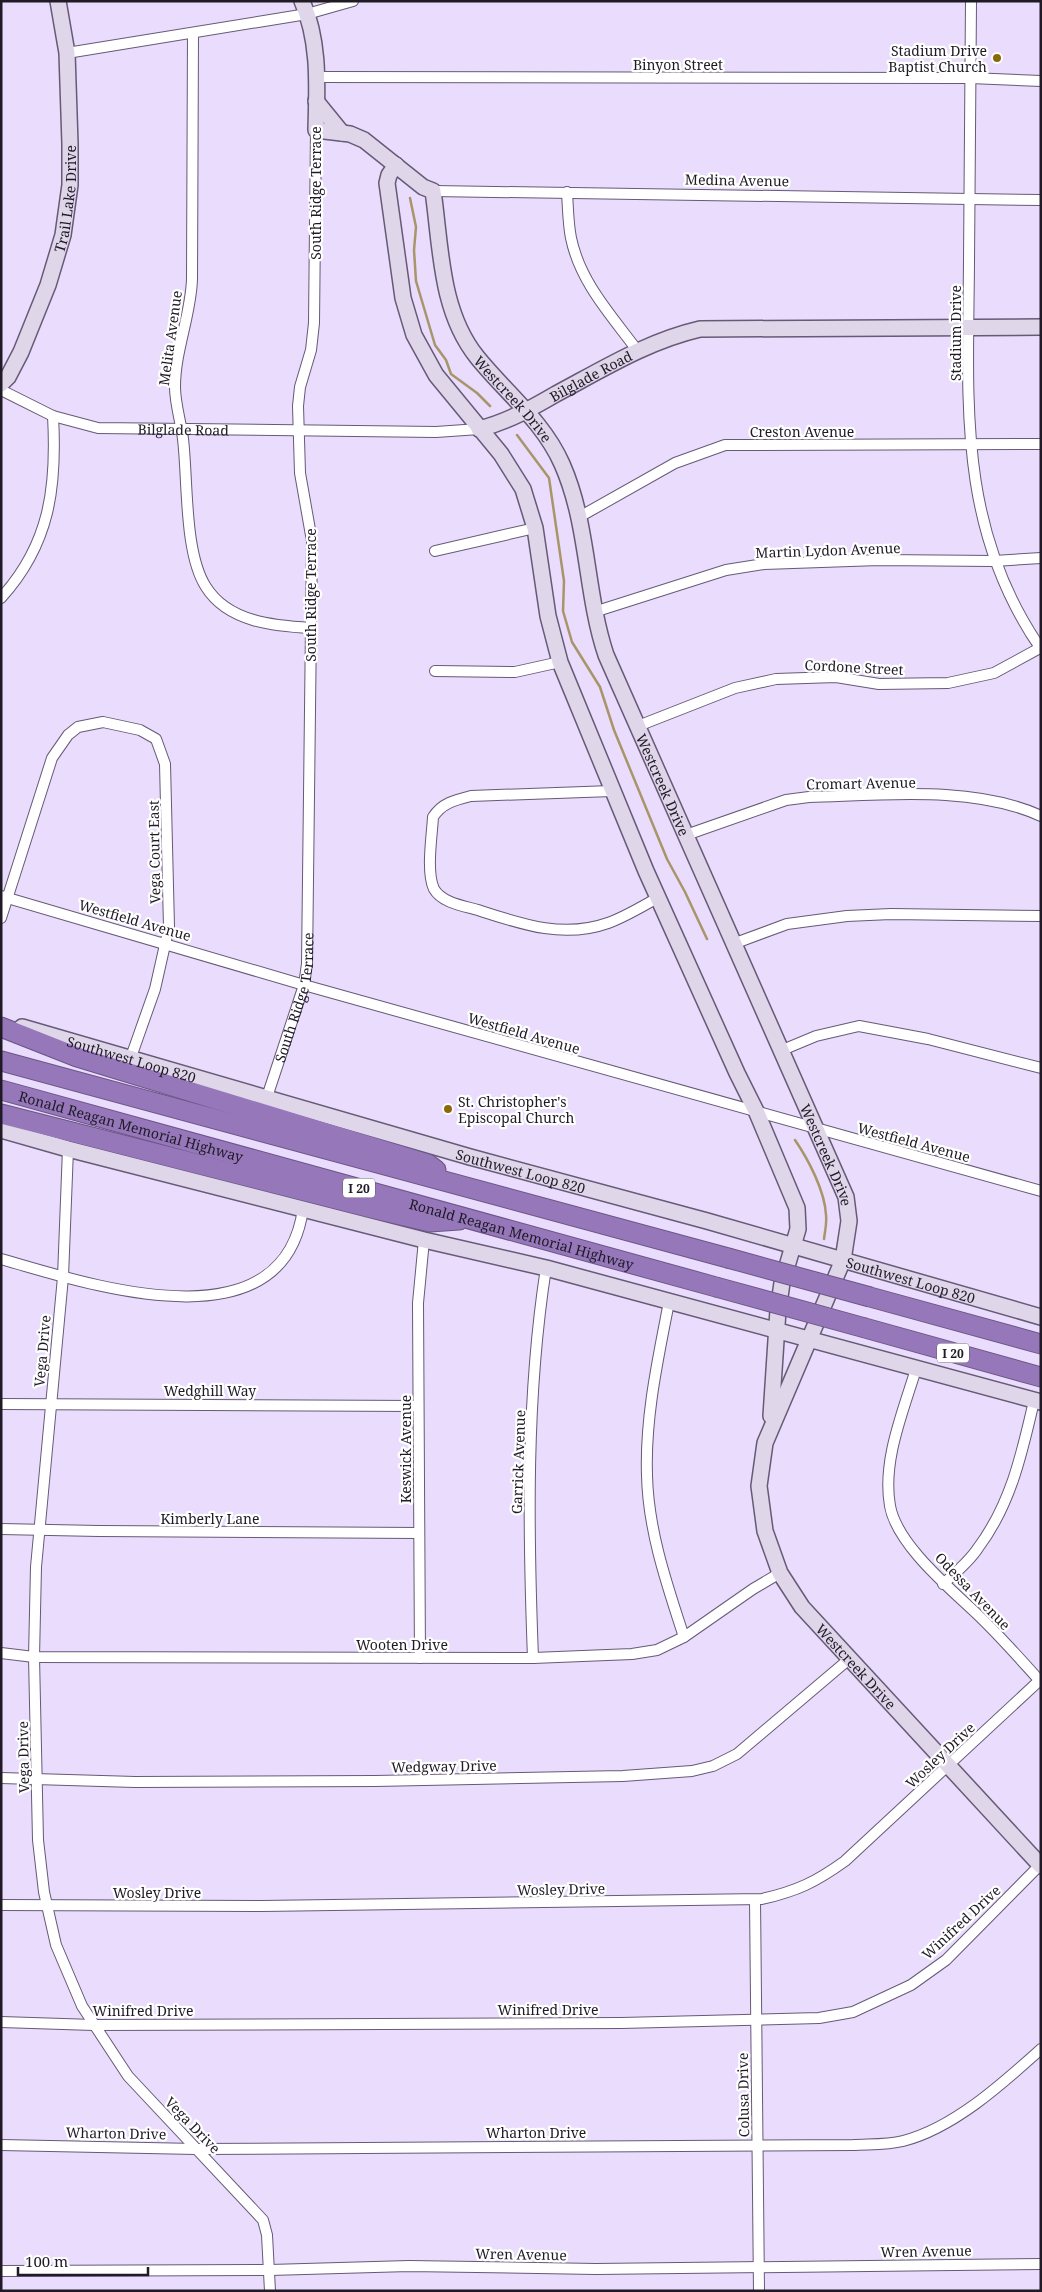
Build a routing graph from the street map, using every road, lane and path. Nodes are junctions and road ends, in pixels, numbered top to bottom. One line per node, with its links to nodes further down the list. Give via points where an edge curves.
1 (58, 1): 6 (street, Trail Lake Drive)
2 (354, 1): 4 (street)
3 (971, 1): 8 (street, Stadium Drive)
4 (304, 8): 5 (street); 7 (street, South Ridge Terrace, via 315,50)
5 (193, 33): 6 (street); 25 (street, Melita Avenue, via 192,281 175,388)
6 (67, 53): 21 (street, Trail Lake Drive, via 70,185 63,235 48,285 21,352)
7 (316, 77): 8 (street, Binyon Street); 10 (street, South Ridge Terrace)
8 (970, 78): 9 (street, Binyon Street); 16 (street, Stadium Drive)
9 (1041, 81)
10 (316, 101): 11 (street, South Ridge Terrace); 12 (street)
11 (316, 130): 12 (street); 27 (street, South Ridge Terrace, via 314,323 311,350 300,388)
12 (342, 132): 13 (street, via 364,140)
13 (396, 165): 14 (street); 26 (street, Westcreek Drive, via 387,183 409,322 436,375)
14 (433, 191): 15 (street, Medina Avenue); 23 (street, Westcreek Drive, via 446,292 455,319 476,356)
15 (567, 192): 16 (street, Medina Avenue); 20 (street, via 571,237 580,268 594,293)
16 (969, 197): 17 (street, Medina Avenue); 18 (street, Stadium Drive)
17 (1041, 200)
18 (969, 327): 19 (street, Bilglade Road); 20 (street, Bilglade Road, via 722,327 678,334); 28 (street, Stadium Drive)
19 (1041, 327)
20 (637, 350): 23 (street, Bilglade Road)
21 (1, 384)
22 (1, 390): 24 (street, Bilglade Road)
23 (526, 411): 26 (street, Bilglade Road); 30 (street, Westcreek Drive, via 546,434 561,461)
24 (53, 416): 25 (street, Bilglade Road, via 98,428); 35 (street, via 52,489 43,532 16,582)
25 (182, 428): 27 (street, Bilglade Road); 37 (street, Melita Avenue, via 191,542 199,576 207,589 243,617 277,626)
26 (479, 429): 27 (street, Bilglade Road, via 436,432); 31 (street, Westcreek Drive, via 518,478)
27 (298, 430): 37 (street, South Ridge Terrace, via 300,473 312,541)
28 (970, 444): 29 (street, Creston Avenue); 30 (street, Creston Avenue, via 725,445 675,463); 34 (street, Stadium Drive, via 976,489)
29 (1041, 444)
30 (581, 516): 36 (street, Westcreek Drive)
31 (535, 528): 32 (street); 39 (street, Westcreek Drive, via 548,616)
32 (435, 551)
33 (1041, 558): 34 (street, Martin Lydon Avenue)
34 (994, 561): 36 (street, Martin Lydon Avenue, via 870,560 764,564 726,570); 38 (street, Stadium Drive)
35 (1, 598)
36 (594, 612): 41 (street, Westcreek Drive, via 606,655)
37 (311, 628): 51 (street, South Ridge Terrace, via 307,964)
38 (1040, 648): 41 (street, Cordone Street, via 994,674 948,682 879,684 836,677 776,678 735,688)
39 (560, 662): 40 (street, via 515,672); 42 (street, Westcreek Drive)
40 (435, 671)
41 (638, 726): 44 (street, Westcreek Drive)
42 (612, 792): 46 (street, Westcreek Drive); 46 (street, via 471,796 451,801 438,809 433,817 430,875 435,890 445,900 509,921 555,931 586,930 609,923)
43 (1041, 816): 44 (street, Cromart Avenue, via 1021,807 963,796 809,797 786,800)
44 (686, 835): 50 (street, Westcreek Drive)
45 (4, 896): 48 (street); 49 (street, Westfield Avenue); 49 (street, Vega Court East, via 60,744 78,727 90,723 123,724 156,739 165,764)
46 (659, 897): 60 (street, Westcreek Drive, via 736,1073)
47 (1041, 916): 50 (street, via 847,916 787,924)
48 (1, 918)
49 (166, 944): 51 (street, Westfield Avenue); 55 (street, Vega Court East, via 155,989)
50 (734, 944): 54 (street, Westcreek Drive)
51 (304, 986): 59 (street, South Ridge Terrace); 60 (street, Westfield Avenue)
52 (1, 1022): 55 (street, Southwest Loop 820)
53 (1, 1027): 65 (highway, via 77,1057 428,1164)
54 (780, 1051): 57 (street, via 816,1036 859,1026 928,1039); 62 (street, Westcreek Drive)
55 (131, 1057): 59 (street, Southwest Loop 820)
56 (1, 1061): 65 (highway, Ronald Reagan Memorial Highway / I 20)
57 (1041, 1068)
58 (1, 1090): 68 (highway, Ronald Reagan Memorial Highway / I 20)
59 (267, 1097): 70 (street, Southwest Loop 820)
60 (757, 1113): 62 (street, Westfield Avenue); 70 (street, Westcreek Drive, via 797,1208 798,1228)
61 (1, 1114): 68 (highway, via 430,1222)
62 (815, 1129): 66 (street, Westfield Avenue); 72 (street, Westcreek Drive, via 846,1197 849,1221)
63 (1, 1130): 64 (street)
64 (68, 1149): 67 (street); 74 (street, Vega Drive)
65 (453, 1183): 79 (highway, Ronald Reagan Memorial Highway / I 20, bridge)
66 (1041, 1191)
67 (303, 1209): 69 (street); 74 (street, via 301,1225 286,1256 251,1284 228,1292 191,1297 141,1294)
68 (473, 1219): 81 (highway, Ronald Reagan Memorial Highway / I 20, bridge)
69 (424, 1240): 73 (street); 85 (street, Keswick Avenue, via 418,1302)
70 (794, 1247): 72 (street, Southwest Loop 820); 77 (street, Westcreek Drive, via 782,1283)
71 (1, 1259): 74 (street)
72 (843, 1260): 76 (street, Southwest Loop 820); 78 (street, Westcreek Drive)
73 (546, 1268): 75 (street); 96 (street, Garrick Avenue, via 539,1310 530,1501)
74 (63, 1277): 83 (street, Vega Drive)
75 (669, 1302): 77 (street); 92 (street, via 656,1369 647,1475 666,1583)
76 (1041, 1317)
77 (776, 1330): 78 (street); 86 (street, Westcreek Drive)
78 (810, 1340): 80 (street); 86 (street, Westcreek Drive)
79 (1041, 1344)
80 (916, 1369): 82 (street); 91 (street, Odessa Avenue, via 894,1443 888,1479 890,1506 903,1535)
81 (1041, 1378)
82 (1037, 1402): 91 (street, via 1007,1500 978,1549)
83 (51, 1403): 84 (street, Wedghill Way); 85 (street, Wedghill Way); 88 (street, Vega Drive)
84 (1, 1404)
85 (418, 1406): 89 (street, Keswick Avenue)
86 (770, 1427): 90 (street, Westcreek Drive, via 758,1486 766,1531)
87 (1, 1528): 88 (street, Kimberly Lane)
88 (39, 1530): 89 (street, Kimberly Lane); 94 (street, Vega Drive)
89 (419, 1533): 95 (street, Keswick Avenue)
90 (780, 1573): 92 (street, Wooten Drive); 97 (street, Westcreek Drive, via 802,1607)
91 (943, 1584): 98 (street, Odessa Avenue, via 978,1615)
92 (684, 1637): 96 (street, Wooten Drive, via 656,1650 632,1654)
93 (1, 1653): 94 (street, Wooten Drive)
94 (34, 1657): 95 (street, Wooten Drive); 101 (street, Vega Drive)
95 (420, 1658): 96 (street, Wooten Drive)
96 (533, 1658)
97 (848, 1660): 99 (street, Westcreek Drive); 101 (street, Wedgway Drive, via 738,1754 713,1766 692,1771 623,1776 384,1780)
98 (1040, 1680): 99 (street, Wosley Drive)
99 (947, 1766): 102 (street, Westcreek Drive); 103 (street, Wosley Drive, via 826,1875 795,1891)
100 (1, 1778): 101 (street, Wedgway Drive)
101 (38, 1780): 105 (street, Vega Drive, via 38,1840)
102 (1040, 1865): 106 (street, Winifred Drive, via 946,1960 911,1985 853,2012 819,2018)
103 (755, 1900): 105 (street, Wosley Drive); 106 (street, Colusa Drive)
104 (1, 1905): 105 (street, Wosley Drive)
105 (46, 1906): 108 (street, Vega Drive, via 63,1963 82,2006)
106 (756, 2021): 108 (street, Winifred Drive); 111 (street, Colusa Drive)
107 (1, 2022): 108 (street, Winifred Drive)
108 (94, 2024): 112 (street, Vega Drive, via 128,2076)
109 (1039, 2053): 111 (street, Wharton Drive, via 980,2100 933,2129 904,2140 853,2145)
110 (1, 2145): 112 (street, Wharton Drive)
111 (758, 2146): 112 (street, Wharton Drive); 114 (street, Colusa Drive)
112 (196, 2149): 115 (street, Vega Drive, via 263,2220)
113 (1041, 2264): 114 (street, Wren Avenue)
114 (759, 2266): 115 (street, Wren Avenue, via 596,2269 409,2266); 118 (street, Colusa Drive)
115 (270, 2270): 116 (street, Wren Avenue); 117 (street, Vega Drive)
116 (1, 2271)
117 (270, 2291)
118 (759, 2291)

